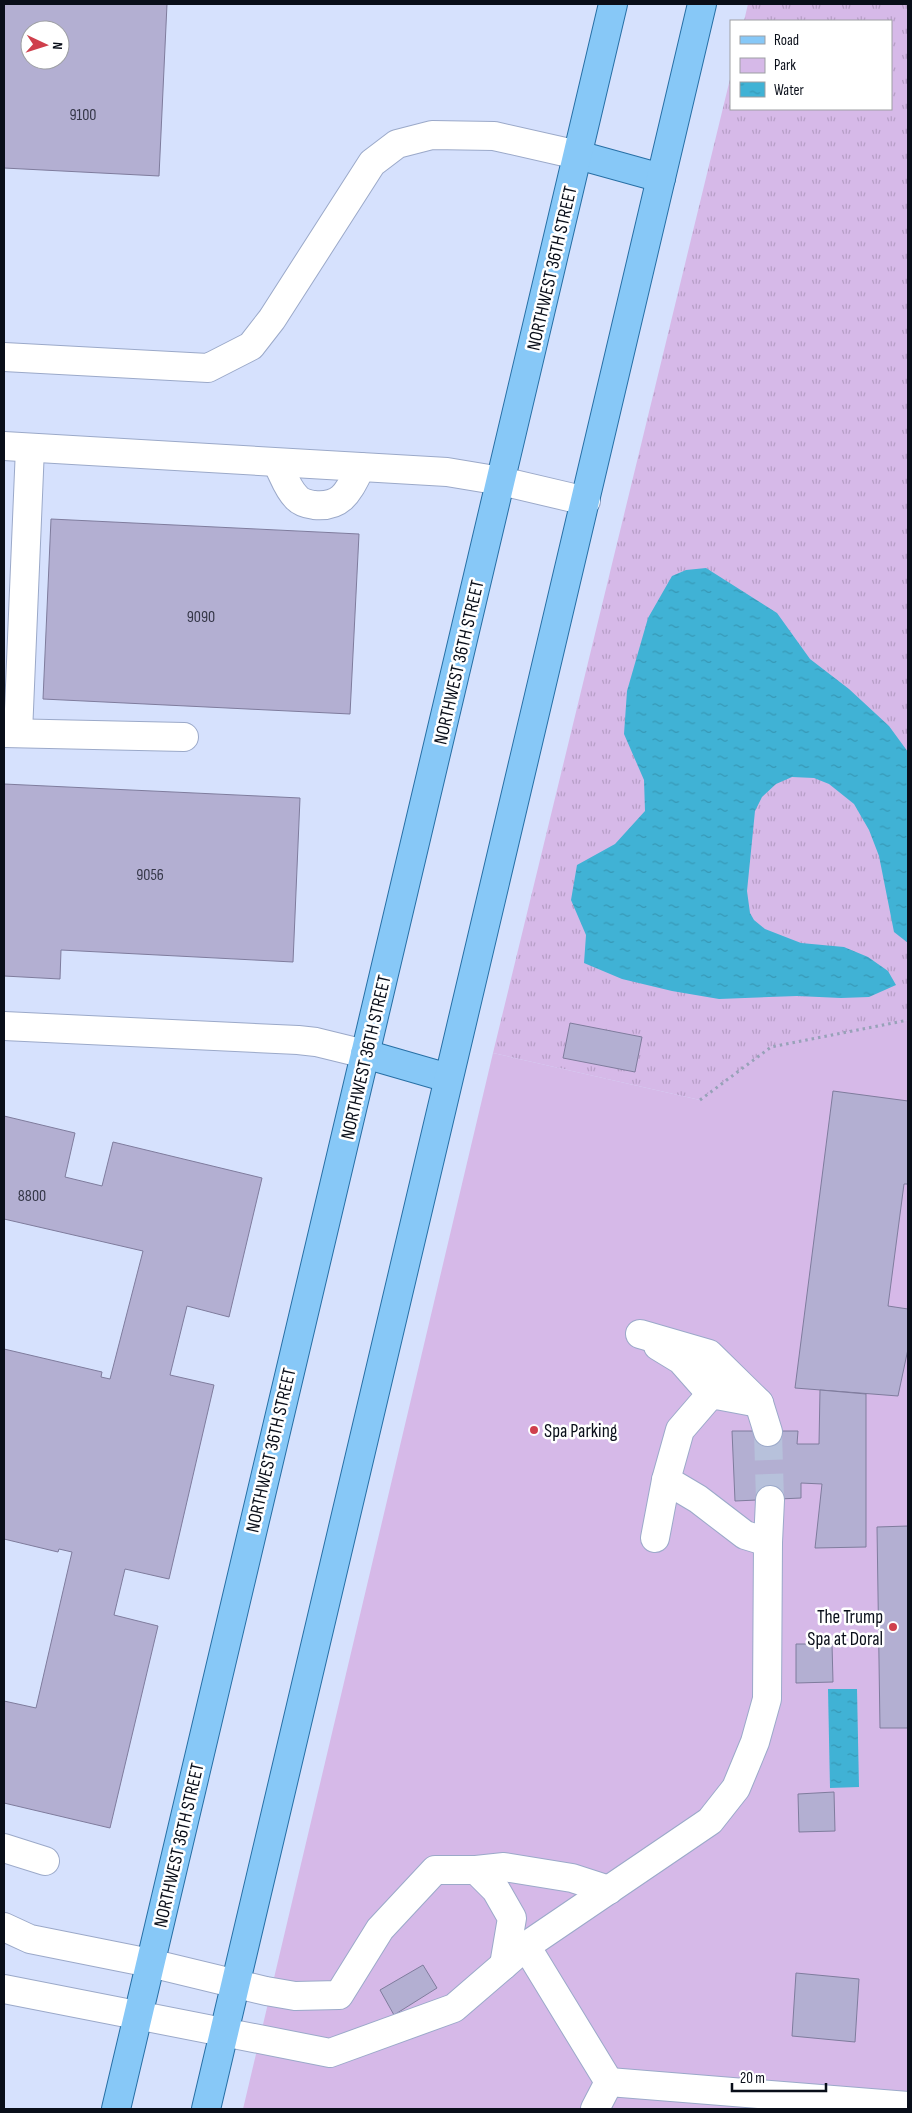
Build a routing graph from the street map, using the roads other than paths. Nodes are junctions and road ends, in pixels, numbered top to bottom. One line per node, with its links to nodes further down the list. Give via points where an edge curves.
1 (613, 4): 3 (main road, NORTHWEST 36TH STREET)
2 (702, 4): 4 (main road)
3 (578, 155): 4 (main road); 5 (street, via 494,136 432,135 397,144 372,163 272,319 251,346 208,368); 9 (main road, NORTHWEST 36TH STREET)
4 (661, 178): 10 (main road)
5 (4, 357)
6 (17, 447): 7 (street); 11 (street)
7 (277, 463): 8 (street); 8 (street, via 296,498 306,504 317,505 331,505 340,500)
8 (361, 467): 9 (street, via 447,472)
9 (501, 481): 10 (street); 14 (main road, NORTHWEST 36TH STREET)
10 (586, 501): 15 (main road)
11 (11, 733): 12 (street)
12 (184, 738)
13 (4, 1026): 14 (street, via 298,1040)
14 (366, 1054): 15 (main road); 31 (main road, NORTHWEST 36TH STREET)
15 (448, 1078): 33 (main road)
16 (711, 1394): 17 (street); 17 (street, via 680,1360 640,1334 709,1354); 19 (street, via 680,1430)
17 (759, 1403): 18 (street)
18 (768, 1432)
19 (666, 1480): 21 (street); 22 (street, via 698,1499 745,1535)
20 (770, 1500): 22 (street)
21 (654, 1538)
22 (768, 1542): 26 (street, via 767,1699 755,1742 736,1788 710,1821)
23 (4, 1848): 24 (street)
24 (45, 1861)
25 (476, 1870): 26 (street, via 504,1868 533,1872 572,1878); 32 (street, via 496,1890 512,1918); 33 (street, via 435,1870 380,1929 339,1995 295,1996)
26 (608, 1890): 29 (street)
27 (4, 1927): 28 (street)
28 (30, 1939): 30 (street, via 11,1949); 31 (street)
29 (526, 1946): 32 (street); 37 (street)
30 (4, 1949)
31 (150, 1963): 33 (street); 35 (main road, NORTHWEST 36TH STREET)
32 (504, 1965): 36 (street, via 454,2008 330,2053)
33 (235, 1984): 36 (main road)
34 (4, 1989): 35 (street)
35 (138, 2016): 36 (street); 39 (main road, NORTHWEST 36TH STREET)
36 (224, 2032): 40 (main road)
37 (609, 2082): 38 (street); 41 (street)
38 (908, 2106)
39 (116, 2109)
40 (206, 2109)
41 (595, 2109)

